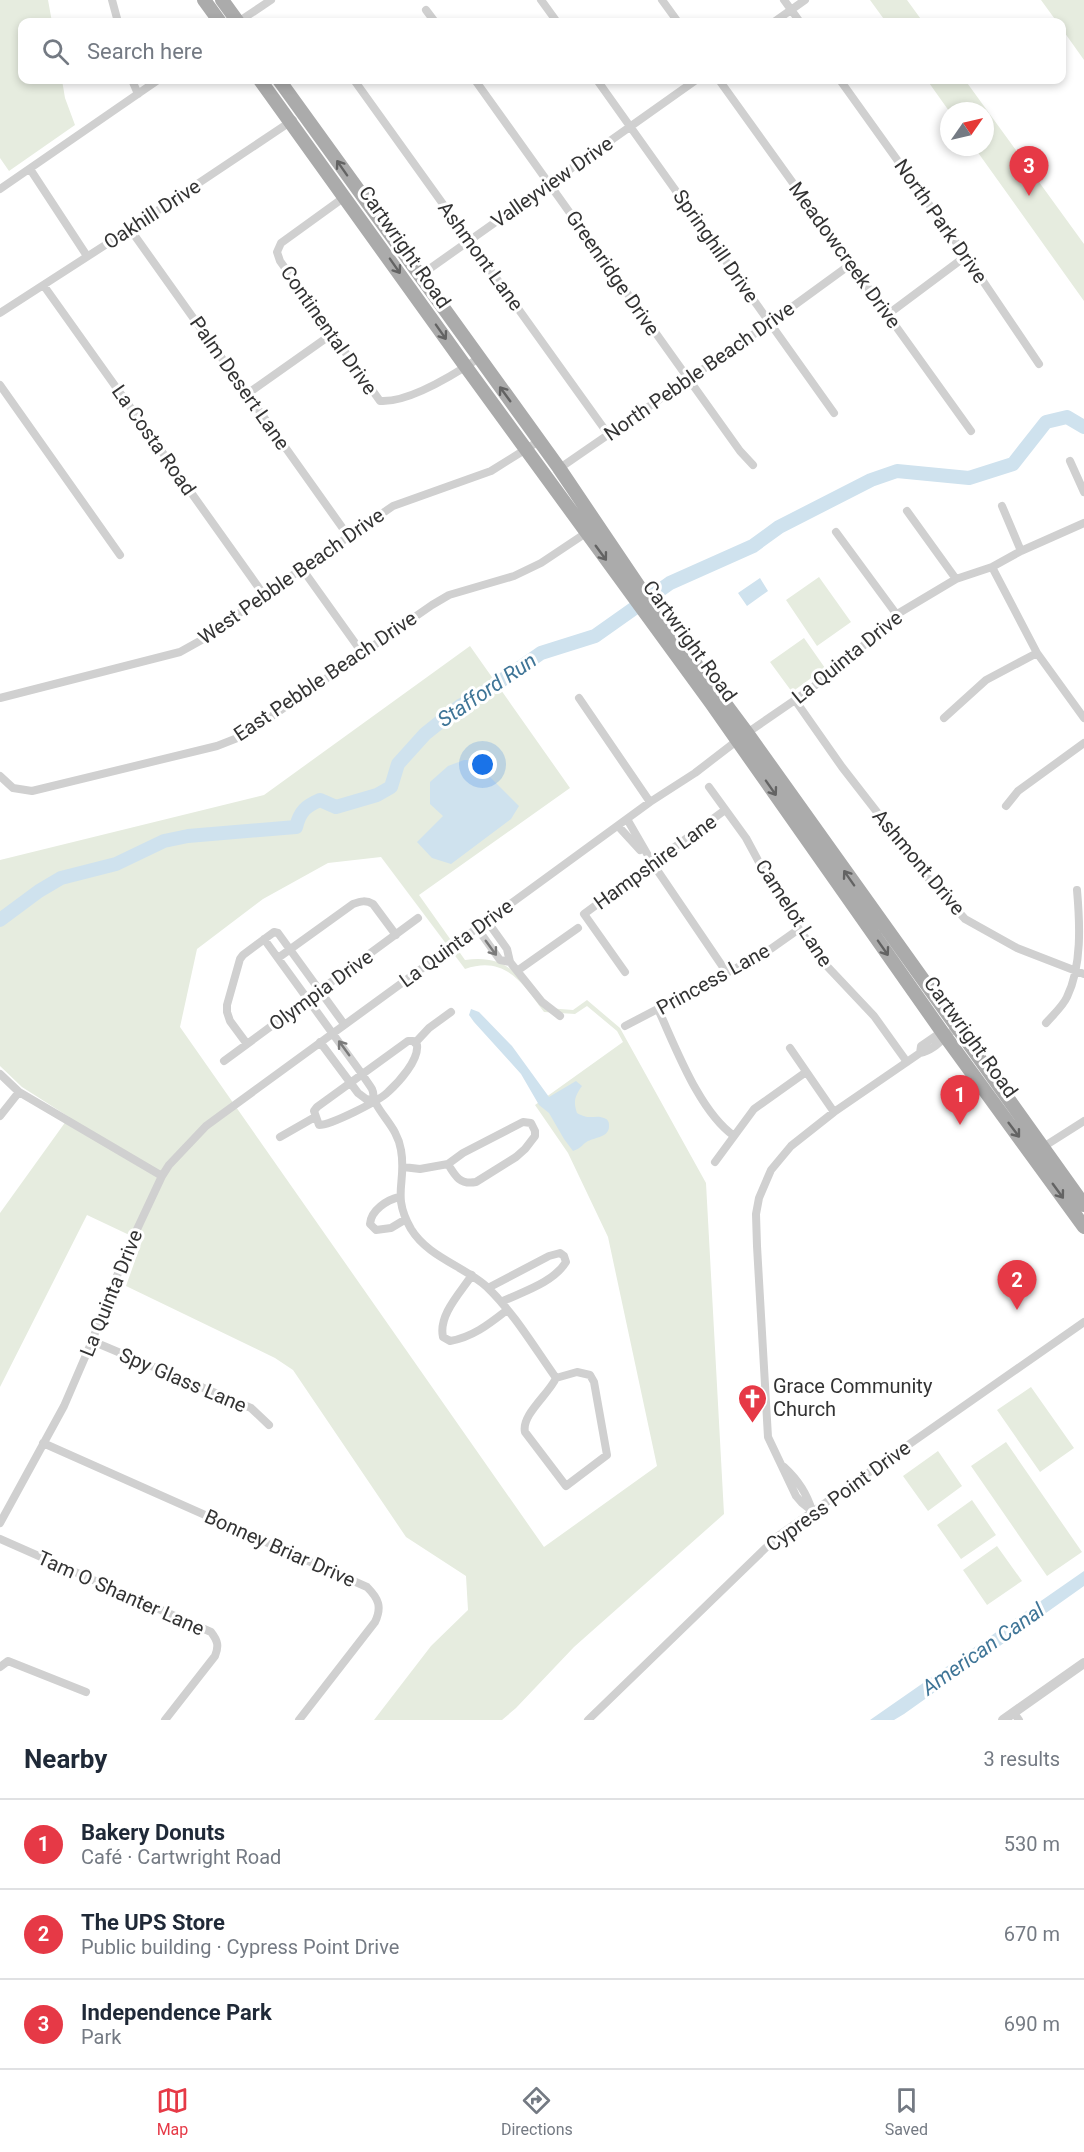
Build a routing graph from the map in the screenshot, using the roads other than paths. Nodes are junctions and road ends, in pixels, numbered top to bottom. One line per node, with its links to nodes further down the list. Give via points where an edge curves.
1 (112, 0): 11 (street)
2 (204, 0): 12 (main road)
3 (222, 0): 13 (main road)
4 (271, 0): 14 (street)
5 (541, 0): 16 (street)
6 (662, 0): 17 (street)
7 (784, 0): 10 (street)
8 (805, 0): 10 (street)
9 (426, 10): 15 (street)
10 (791, 10): 18 (street); 19 (street)
11 (116, 18)
12 (217, 18)
13 (235, 18)
14 (244, 18)
15 (432, 18)
16 (554, 18)
17 (675, 18)
18 (780, 18)
19 (797, 18)
20 (134, 84): 30 (street)
21 (152, 84): 30 (street)
22 (263, 84): 32 (main road, Cartwright Road)
23 (282, 84): 31 (main road, Cartwright Road)
24 (357, 84): 39 (street, Ashmont Lane)
25 (478, 84): 35 (street, Greenridge Drive)
26 (600, 84): 33 (street, Springhill Drive)
27 (690, 84): 33 (street, Valleyview Drive)
28 (722, 84): 42 (street, Meadowcreek Drive)
29 (843, 84): 41 (street, North Park Drive)
30 (138, 94): 34 (street)
31 (303, 113): 32 (street, Oakhill Drive); 37 (main road, Cartwright Road, one-way to 31)
32 (290, 122): 37 (main road, Cartwright Road); 38 (street, Oakhill Drive)
33 (631, 127): 35 (street, Valleyview Drive); 48 (street, Springhill Drive)
34 (30, 169): 36 (street); 40 (street)
35 (549, 184): 39 (street, Valleyview Drive); 53 (street, Greenridge Drive)
36 (0, 189)
37 (351, 192): 43 (main road, Cartwright Road); 44 (main road, Cartwright Road, one-way to 44); 49 (street, Continental Drive, via 281,243 277,252)
38 (130, 229): 40 (street, Oakhill Drive); 55 (street, Palm Desert Lane)
39 (470, 240): 43 (street, Valleyview Drive); 58 (street, Ashmont Lane)
40 (87, 256): 45 (street, Oakhill Drive)
41 (966, 256): 47 (street); 51 (street, North Park Drive)
42 (851, 264): 47 (street, Meadowcreek Drive); 48 (street, North Pebble Beach Drive)
43 (420, 276): 44 (street, Valleyview Drive); 50 (main road, Cartwright Road)
44 (408, 284): 52 (main road, Cartwright Road, one-way to 52)
45 (44, 286): 46 (street, Oakhill Drive); 77 (street, La Costa Road)
46 (0, 313)
47 (887, 315): 57 (street, Meadowcreek Drive)
48 (770, 323): 53 (street, North Pebble Beach Drive); 56 (street, Springhill Drive)
49 (332, 334): 52 (street, Continental Drive, via 380,401 390,402 416,392); 55 (street)
50 (479, 358): 52 (street, Continental Drive); 59 (main road, Cartwright Road, one-way to 50)
51 (1039, 364)
52 (466, 367): 60 (main road, Cartwright Road)
53 (687, 378): 58 (street, North Pebble Beach Drive); 62 (street, Greenridge Drive)
54 (0, 385): 73 (street)
55 (247, 394): 71 (street, Palm Desert Lane)
56 (834, 413)
57 (971, 431)
58 (608, 434): 63 (street, North Pebble Beach Drive)
59 (539, 441): 60 (street, West Pebble Beach Drive); 63 (main road, Cartwright Road)
60 (528, 450): 64 (main road, Cartwright Road); 71 (street, West Pebble Beach Drive, via 491,471 393,506)
61 (1070, 461): 65 (street)
62 (753, 465)
63 (559, 468): 64 (street, North Pebble Beach Drive); 69 (main road, Cartwright Road)
64 (548, 478): 69 (main road, Cartwright Road)
65 (1084, 492)
66 (1002, 506): 72 (street)
67 (907, 511): 76 (street)
68 (1084, 523): 72 (street, La Quinta Drive)
69 (592, 529): 80 (street, East Pebble Beach Drive, via 514,576 448,595); 86 (main road, Cartwright Road)
70 (836, 532): 78 (street)
71 (349, 537): 75 (street, West Pebble Beach Drive)
72 (1021, 551): 74 (street, La Quinta Drive)
73 (120, 555)
74 (992, 567): 76 (street, La Quinta Drive); 79 (street)
75 (303, 570): 77 (street, West Pebble Beach Drive); 80 (street)
76 (956, 579): 78 (street, La Quinta Drive)
77 (264, 595): 81 (street, West Pebble Beach Drive, via 180,652)
78 (897, 615): 83 (street, La Quinta Drive, via 839,668)
79 (1037, 653): 84 (street, via 986,680); 85 (street)
80 (363, 654): 88 (street, East Pebble Beach Drive, via 245,735 217,746 32,791 21,790)
81 (0, 698)
82 (579, 698): 90 (street)
83 (795, 700): 86 (street, La Quinta Drive); 110 (street, Ashmont Drive, via 842,767 965,919 1017,948)
84 (944, 718)
85 (1084, 718)
86 (742, 737): 90 (street, La Quinta Drive); 119 (main road, Cartwright Road)
87 (1084, 743): 91 (street, via 1018,791)
88 (3, 779)
89 (708, 787): 92 (street, Camelot Lane)
90 (650, 802): 93 (street, La Quinta Drive)
91 (1006, 806)
92 (725, 810): 95 (street, Hampshire Lane); 101 (street, Camelot Lane, via 750,844)
93 (627, 819): 94 (street, La Quinta Drive); 95 (street)
94 (618, 826): 95 (street); 98 (street, La Quinta Drive)
95 (653, 864): 108 (street, Hampshire Lane, via 584,914); 109 (street)
96 (1077, 890): 110 (street)
97 (418, 918): 102 (street, Olympia Drive)
98 (487, 921): 99 (street, La Quinta Drive); 106 (street, via 507,949)
99 (477, 928): 106 (street, one-way to 106, via 500,960); 117 (street, La Quinta Drive)
100 (578, 928): 107 (street)
101 (799, 929): 109 (street, Princess Lane); 126 (street, Camelot Lane, via 824,963 874,1016)
102 (396, 935): 104 (street, via 373,904 361,901); 111 (street, Olympia Drive)
103 (264, 939): 104 (street, via 278,933); 105 (street); 122 (street, via 240,959 227,1005 230,1021)
104 (290, 950): 105 (street); 111 (street)
105 (278, 958): 112 (street)
106 (510, 962): 107 (street)
107 (517, 971): 115 (street, via 542,1002)
108 (626, 972)
109 (728, 973): 113 (street, Princess Lane)
110 (1080, 973): 116 (street, via 1066,999)
111 (320, 991): 112 (street, Olympia Drive); 117 (street)
112 (308, 999): 120 (street); 122 (street, Olympia Drive)
113 (658, 1009): 118 (street, Princess Lane); 137 (street, via 686,1070 714,1117)
114 (451, 1012): 123 (street)
115 (560, 1016)
116 (1046, 1023)
117 (344, 1024): 120 (street, La Quinta Drive)
118 (625, 1026)
119 (950, 1032): 126 (street, via 942,1042); 139 (main road, Cartwright Road)
120 (333, 1033): 121 (street, La Quinta Drive); 129 (street, one-way to 120)
121 (320, 1042): 130 (street); 143 (street, La Quinta Drive, via 206,1126)
122 (247, 1044): 125 (street, Olympia Drive)
123 (416, 1044): 129 (street, via 408,1041); 132 (street, via 416,1056 387,1093)
124 (790, 1048): 127 (street)
125 (224, 1061)
126 (907, 1062): 133 (street)
127 (806, 1072): 133 (street); 137 (street, via 754,1109)
128 (0, 1074): 131 (street)
129 (362, 1074): 130 (street); 132 (street, via 373,1091)
130 (350, 1083): 132 (street, via 358,1093); 135 (street, via 318,1107)
131 (19, 1092): 134 (street); 143 (street)
132 (374, 1101): 135 (street, via 325,1125 319,1125); 142 (street, via 399,1140)
133 (834, 1112): 156 (street, via 777,1162 765,1180 756,1214 768,1437 781,1465 809,1498)
134 (0, 1116)
135 (315, 1117): 138 (street)
136 (1084, 1121): 139 (street)
137 (734, 1136): 140 (street)
138 (280, 1137)
139 (1038, 1151): 145 (main road, Cartwright Road); 147 (main road, Cartwright Road, one-way to 147)
140 (715, 1162)
141 (448, 1164): 141 (street, via 459,1180 476,1182 525,1149 535,1136 533,1127 523,1122); 142 (street, via 420,1169)
142 (402, 1167): 144 (street)
143 (162, 1176): 152 (street, La Quinta Drive, via 125,1255)
144 (399, 1197): 146 (street); 146 (street, via 377,1210 370,1224 376,1230 386,1230)
145 (1084, 1205)
146 (406, 1219): 148 (street, via 430,1249)
147 (1084, 1227)
148 (472, 1275): 149 (street); 150 (street, via 448,1311 443,1337 450,1341 472,1334)
149 (488, 1288): 150 (street); 150 (street, via 549,1256 564,1256 564,1266 550,1278)
150 (504, 1306): 153 (street)
151 (1084, 1322): 156 (street, Cypress Point Drive)
152 (92, 1341): 154 (street, Spy Glass Lane, via 251,1408); 155 (street, La Quinta Drive)
153 (556, 1377): 153 (street, via 524,1425 525,1432 566,1486 607,1455 590,1375 577,1372)
154 (269, 1425)
155 (43, 1443): 157 (street, La Quinta Drive); 164 (street, Bonney Briar Drive, via 367,1587 377,1596 380,1610 375,1622)
156 (812, 1510): 165 (street, Cypress Point Drive, via 778,1536)
157 (0, 1523)
158 (0, 1539): 163 (street, Tam O Shanter Lane, via 211,1632 217,1639 215,1656)
159 (1084, 1663): 162 (street)
160 (0, 1667): 161 (street, via 8,1661)
161 (86, 1692)
162 (1017, 1716): 166 (street)
163 (165, 1720)
164 (299, 1720)
165 (588, 1720)
166 (1003, 1720)

